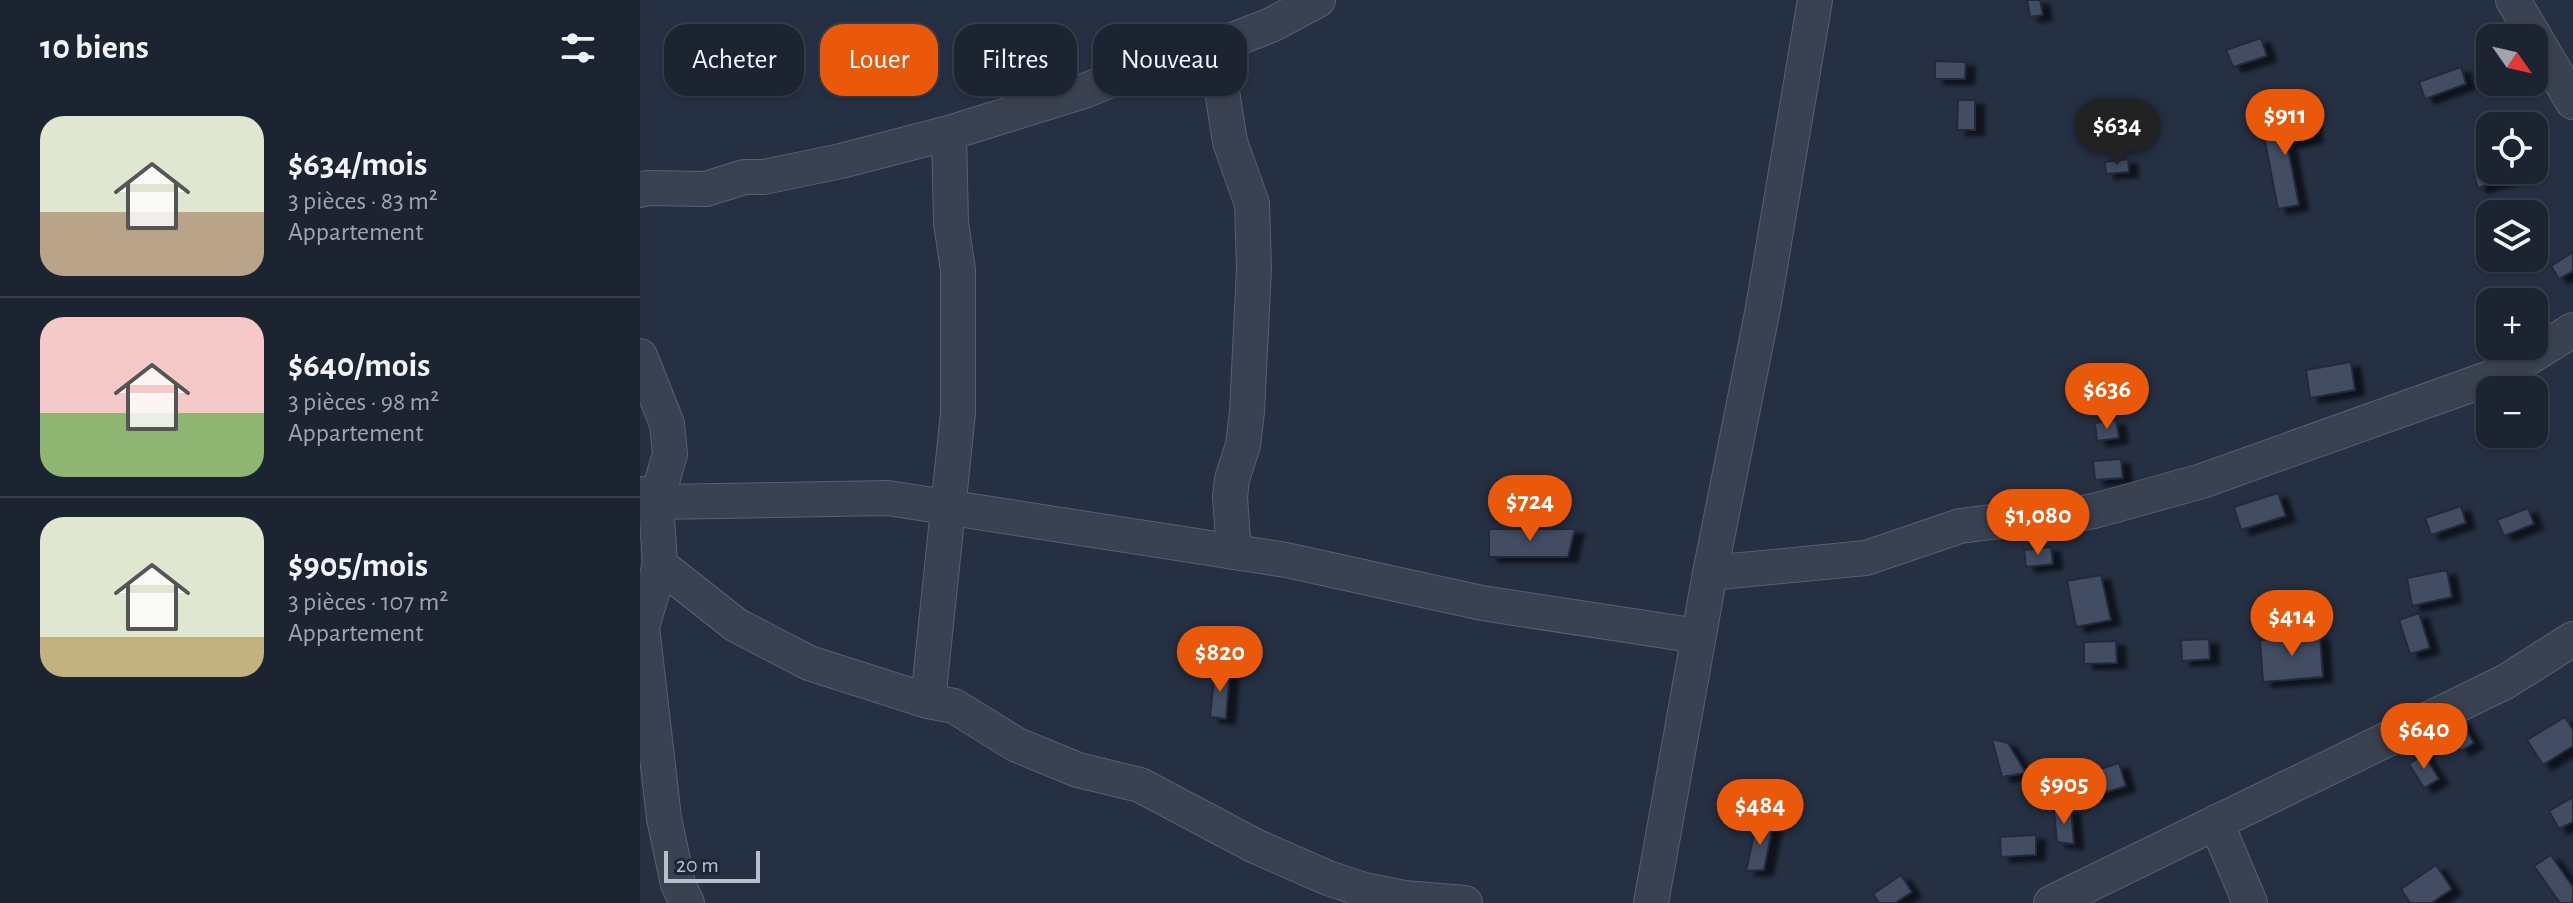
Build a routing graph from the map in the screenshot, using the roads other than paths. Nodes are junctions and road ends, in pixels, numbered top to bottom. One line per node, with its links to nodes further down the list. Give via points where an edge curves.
1 (1318, 0): 4 (street)
2 (1815, 0): 16 (street, via 1763,308)
3 (2513, 0): 7 (street)
4 (1247, 34)
5 (1093, 87): 8 (street)
6 (1223, 96): 14 (street, via 1253,220 1247,412 1230,497)
7 (2573, 102)
8 (949, 133): 9 (street, via 706,189); 13 (street, via 959,320 958,413)
9 (640, 190)
10 (2573, 330): 16 (street, via 2504,373 2202,481 2094,511 1960,526 1866,558)
11 (640, 356): 12 (street, via 667,424 670,454)
12 (648, 498): 13 (street, via 888,498); 15 (street)
13 (948, 507): 14 (street); 19 (street)
14 (1234, 552): 17 (street, via 1482,603)
15 (660, 565): 19 (street, via 736,625 809,663); 21 (street, via 642,627 664,818)
16 (1710, 573): 17 (street)
17 (1698, 636): 23 (street)
18 (2573, 639): 20 (street, via 2505,682)
19 (928, 701): 22 (street, via 954,706 1017,745 1078,770 1140,785 1328,878 1404,898)
20 (2216, 822): 24 (street); 25 (street)
21 (687, 903)
22 (1465, 903)
23 (1651, 903)
24 (2051, 903)
25 (2250, 903)

